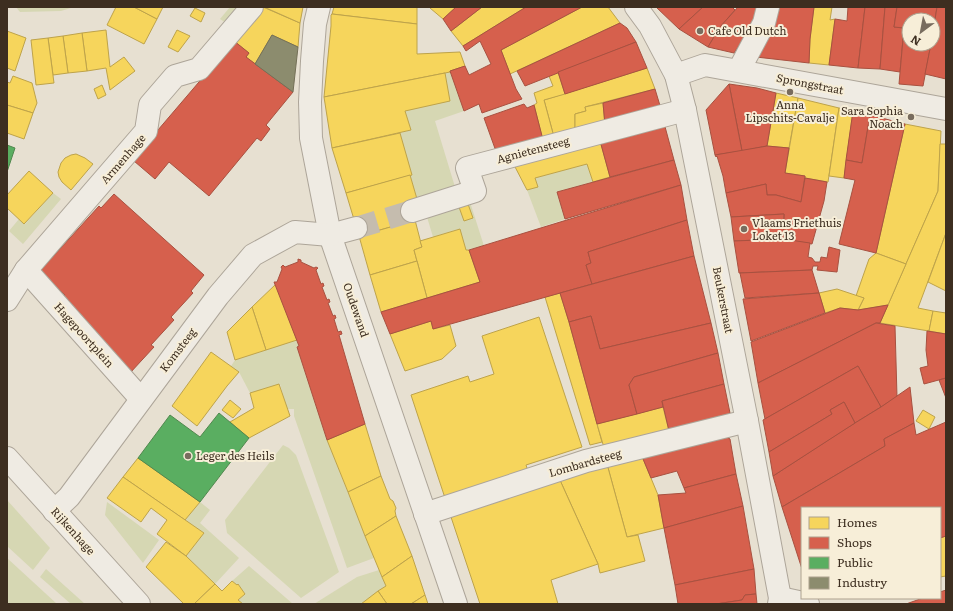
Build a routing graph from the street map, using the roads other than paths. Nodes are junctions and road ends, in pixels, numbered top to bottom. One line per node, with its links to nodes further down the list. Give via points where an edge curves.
1 (252, 7): 12 (street, Armenhage, via 199,69 176,76 150,105 146,131)
2 (319, 7): 11 (street, Oudewand, via 312,61 311,138)
3 (636, 7): 6 (street, Beukerstraat, via 650,26)
4 (768, 7): 5 (street, via 764,23)
5 (739, 70): 6 (street, Sprongstraat, via 705,65); 7 (street, Sprongstraat)
6 (676, 75): 8 (street, Beukerstraat)
7 (946, 109)
8 (685, 110): 9 (street, Agnietensteeg, via 467,168 475,191); 15 (street, Beukerstraat)
9 (412, 211)
10 (356, 228): 11 (street, Komsteeg)
11 (330, 235): 14 (street, Komsteeg, via 295,232 253,256 218,296); 18 (street, Oudewand)
12 (26, 270): 13 (street, Armenhage); 14 (street, Hagepoortplein)
13 (7, 300)
14 (141, 399): 17 (street, Komsteeg, via 69,496)
15 (747, 421): 18 (street, Lombardsteeg, via 586,461); 19 (street, Beukerstraat)
16 (7, 458): 17 (street, Rijkenhage)
17 (54, 511): 20 (street, Rijkenhage)
18 (425, 514): 21 (street, Oudewand)
19 (780, 601): 22 (street)
20 (139, 604)
21 (456, 604)
22 (808, 604)

